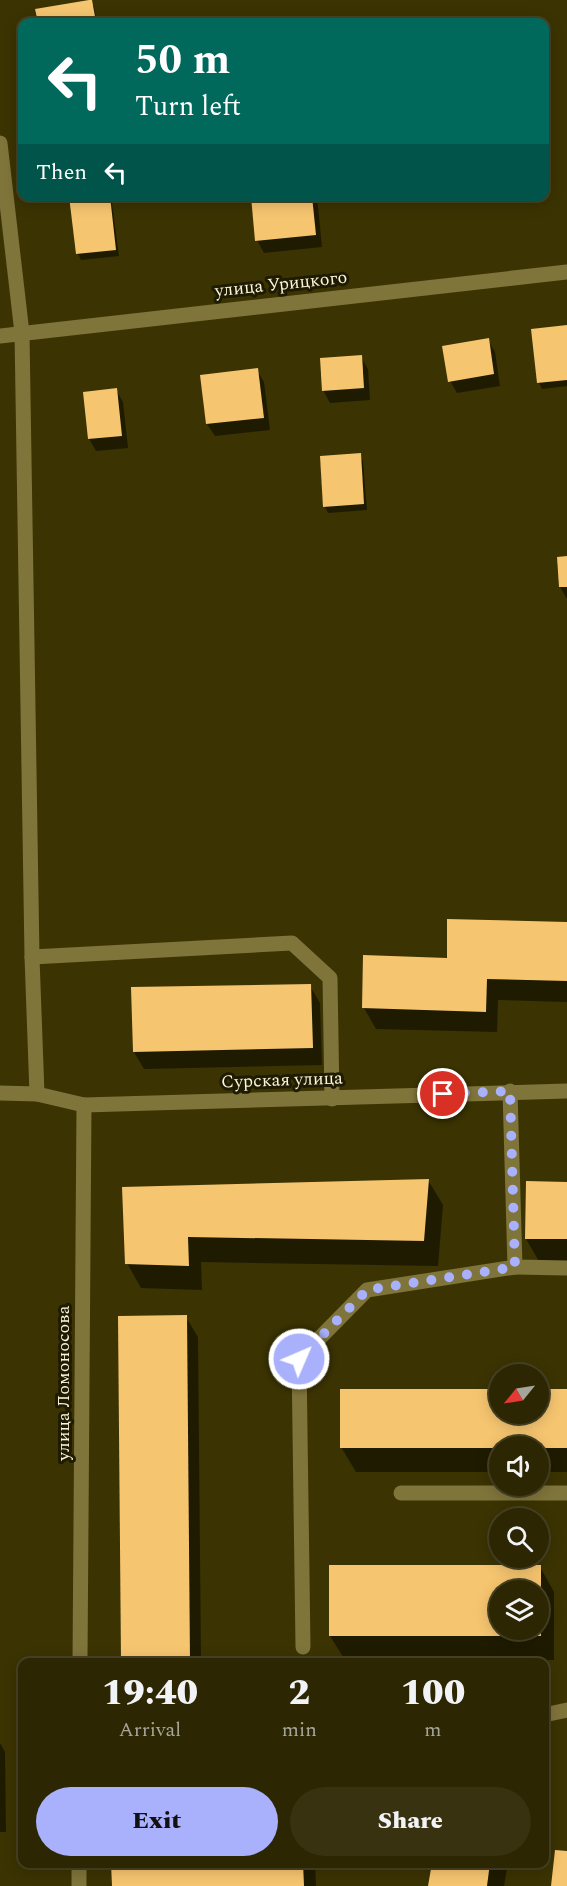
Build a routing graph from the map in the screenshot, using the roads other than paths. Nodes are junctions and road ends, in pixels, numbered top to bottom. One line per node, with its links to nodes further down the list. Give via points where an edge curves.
1 (0, 143): 3 (street)
2 (567, 272): 3 (street, улица Урицкого)
3 (22, 333): 4 (street, улица Урицкого); 5 (street)
4 (0, 336)
5 (32, 957): 9 (street); 10 (street, via 292,943 330,978)
6 (510, 1091): 7 (street, Сурская улица); 10 (street, Сурская улица); 12 (street)
7 (567, 1091)
8 (0, 1093): 9 (street, Сурская улица)
9 (37, 1094): 11 (street, Сурская улица)
10 (332, 1099): 11 (street, Сурская улица)
11 (84, 1105): 17 (street, улица Ломоносова)
12 (515, 1267): 13 (street); 16 (street, via 367,1290 299,1359)
13 (567, 1268)
14 (401, 1493): 15 (street)
15 (567, 1493)
16 (303, 1647)
17 (80, 1658)
18 (567, 1710): 19 (street)
19 (549, 1714)
20 (79, 1868): 21 (street)
21 (79, 1886)

